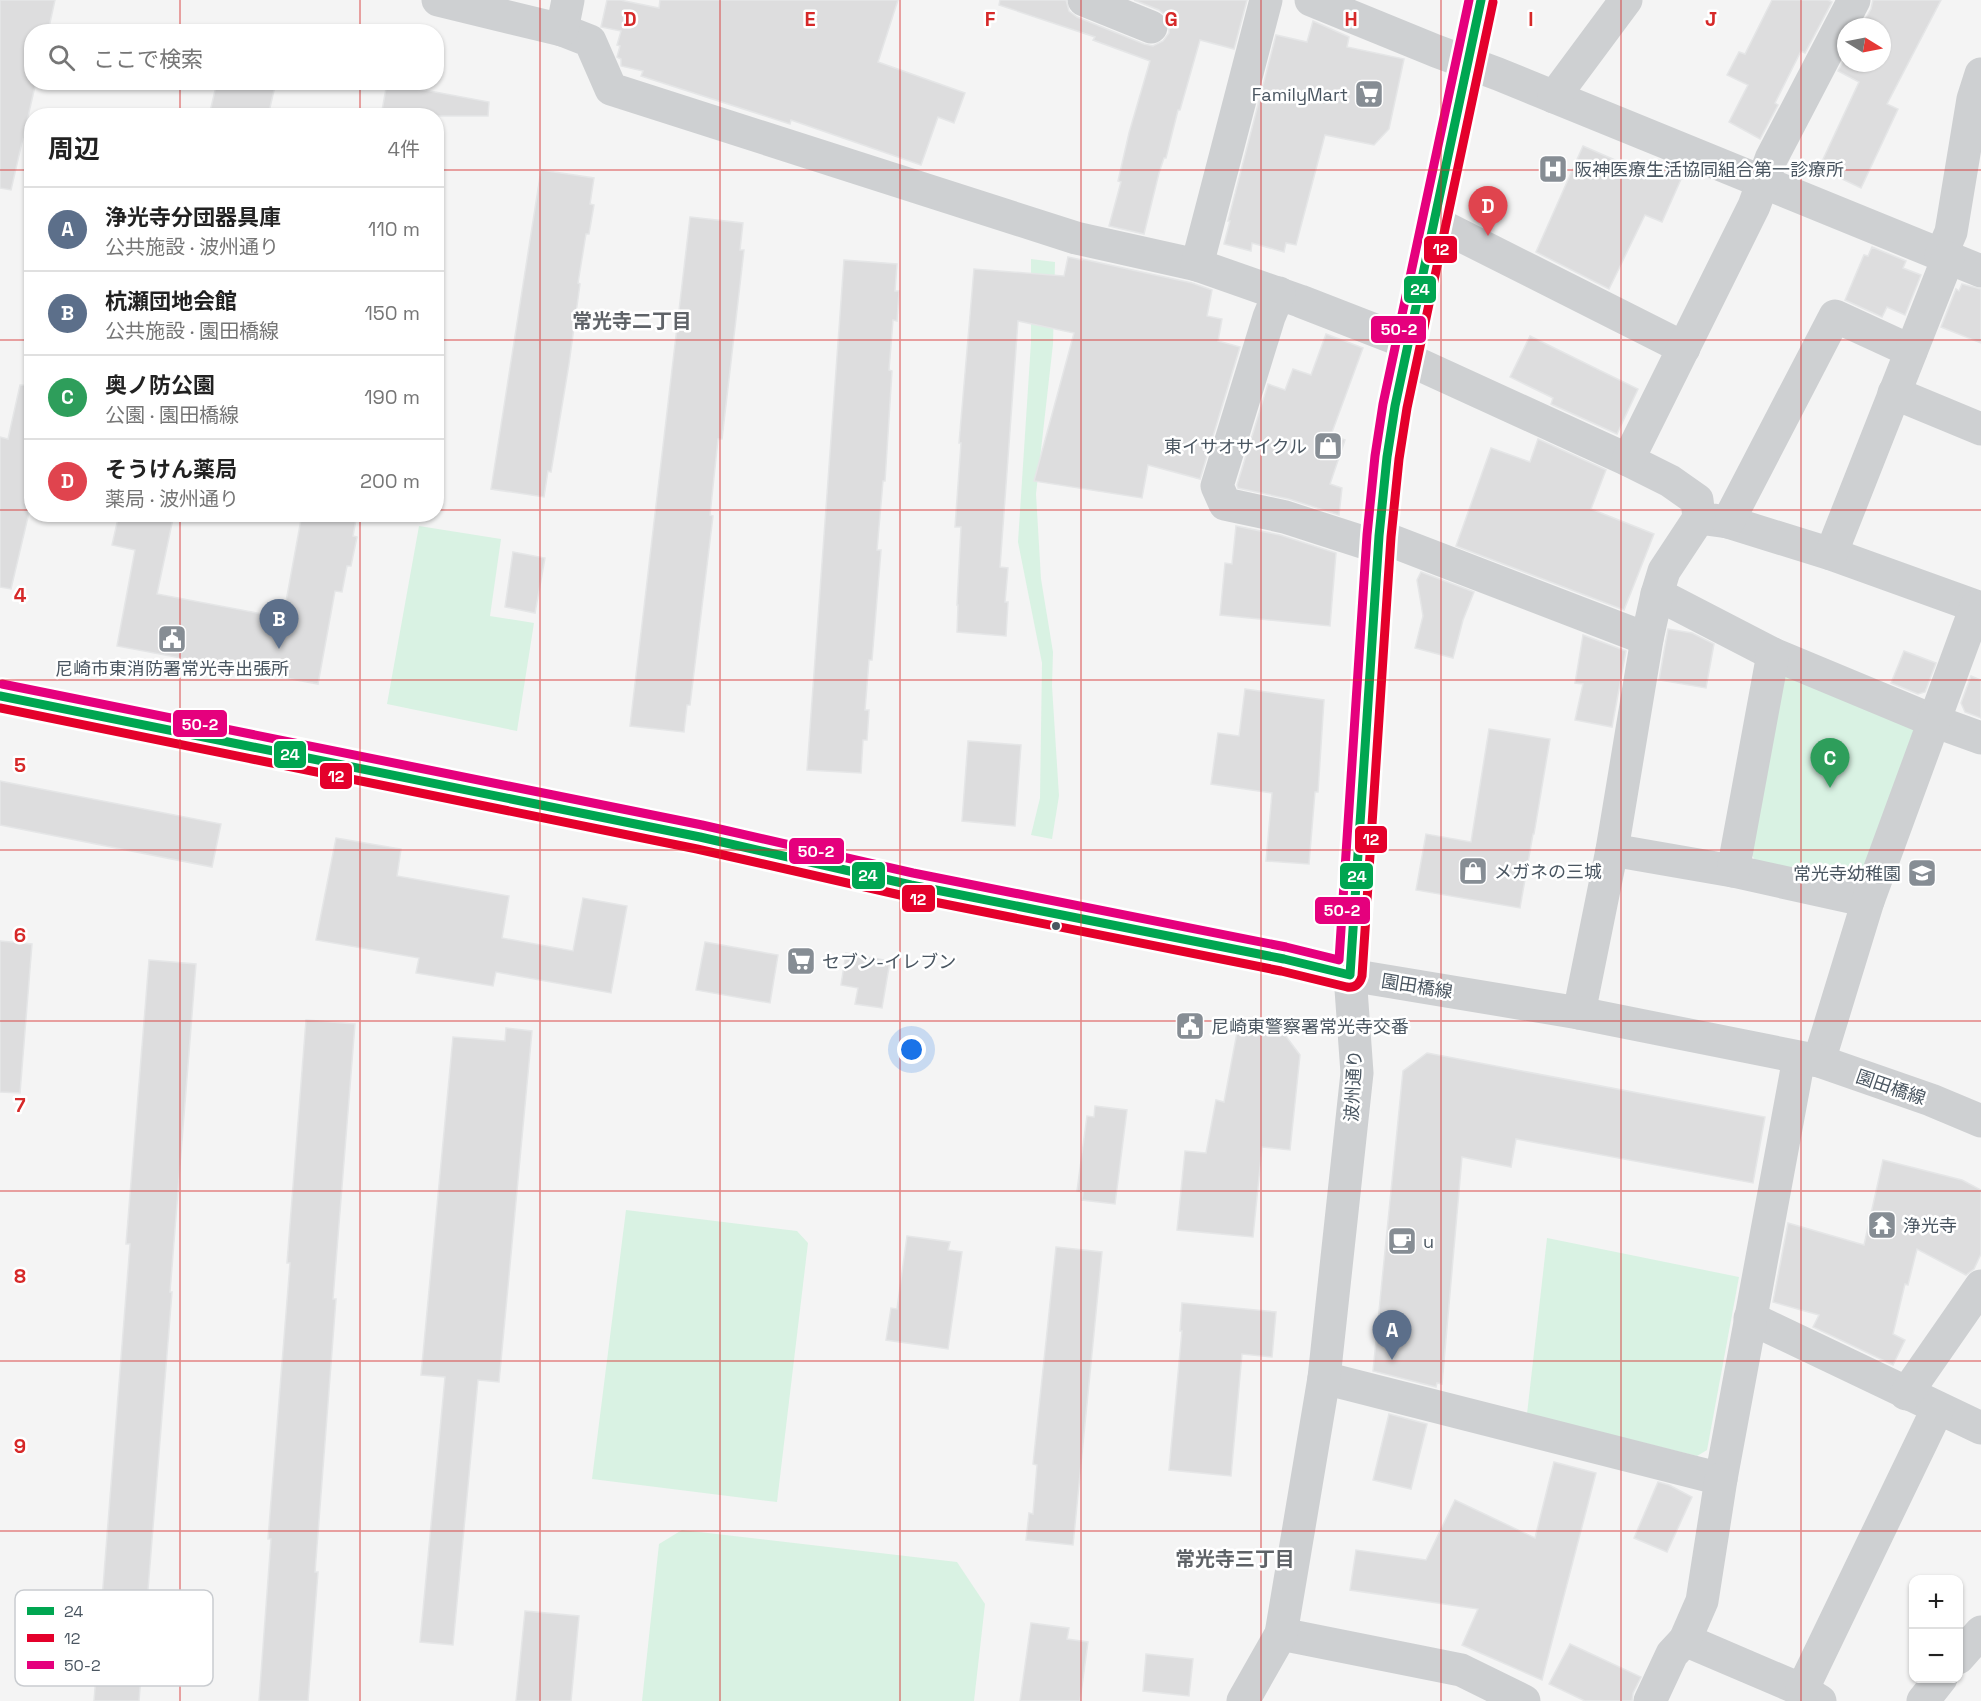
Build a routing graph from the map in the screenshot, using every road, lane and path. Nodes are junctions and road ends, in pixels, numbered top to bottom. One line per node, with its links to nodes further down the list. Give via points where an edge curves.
1 (438, 0): 8 (street)
2 (1084, 0): 9 (street)
3 (1266, 0): 16 (street)
4 (1311, 0): 10 (street)
5 (1481, 0): 10 (street, 波州通り)
6 (1626, 0): 12 (street)
7 (1854, 0): 13 (street)
8 (565, 15): 16 (street, via 590,41 611,89 1076,238)
9 (1148, 16)
10 (1468, 63): 12 (street); 14 (street, 波州通り)
11 (1978, 92): 15 (street)
12 (1554, 98): 13 (street)
13 (1762, 182): 15 (street); 19 (street)
14 (1434, 222): 19 (street); 20 (street, 波州通り)
15 (1944, 256): 17 (street); 21 (street)
16 (1197, 265): 18 (street)
17 (1981, 271)
18 (1279, 293): 20 (street); 26 (street, via 1217,486 1225,504)
19 (1684, 348): 24 (street)
20 (1407, 351): 24 (street); 26 (street, 波州通り, via 1387,457)
21 (1911, 351): 22 (street); 25 (street, via 1835,316)
22 (1894, 393): 23 (street); 27 (street)
23 (1981, 429)
24 (1628, 460): 25 (street, via 1697,500)
25 (1713, 520): 27 (street); 28 (street, via 1664,571)
26 (1378, 541): 30 (street); 38 (street, 波州通り)
27 (1831, 554): 29 (street)
28 (1657, 594): 30 (street); 31 (street)
29 (1978, 608): 33 (street)
30 (1647, 639): 35 (street)
31 (1773, 654): 33 (street); 36 (street)
32 (0, 696): 38 (street, 園田橋線, via 678,833)
33 (1934, 721): 34 (street); 37 (street)
34 (1981, 738)
35 (1612, 850): 36 (street); 39 (street)
36 (1733, 871): 37 (street)
37 (1868, 901): 40 (street)
38 (1350, 975): 39 (street, 園田橋線); 44 (street, 波州通り, via 1357,1073)
39 (1579, 1013): 40 (street, 園田橋線)
40 (1809, 1060): 41 (street, 園田橋線); 43 (street)
41 (1981, 1121)
42 (1981, 1286): 45 (street)
43 (1750, 1318): 45 (street); 48 (street)
44 (1324, 1378): 48 (street); 50 (street, 波州通り)
45 (1906, 1394): 46 (street)
46 (1938, 1408): 47 (street); 54 (street)
47 (1981, 1428)
48 (1721, 1479): 51 (street, via 1702,1601)
49 (1981, 1632): 52 (street)
50 (1281, 1634): 55 (street, 波州通り); 56 (street, via 1461,1670)
51 (1685, 1640): 54 (street); 57 (street, via 1672,1654)
52 (1963, 1653)
53 (1937, 1683): 58 (street)
54 (1811, 1696)
55 (1242, 1701)
56 (1524, 1701)
57 (1650, 1701)
58 (1923, 1701)

